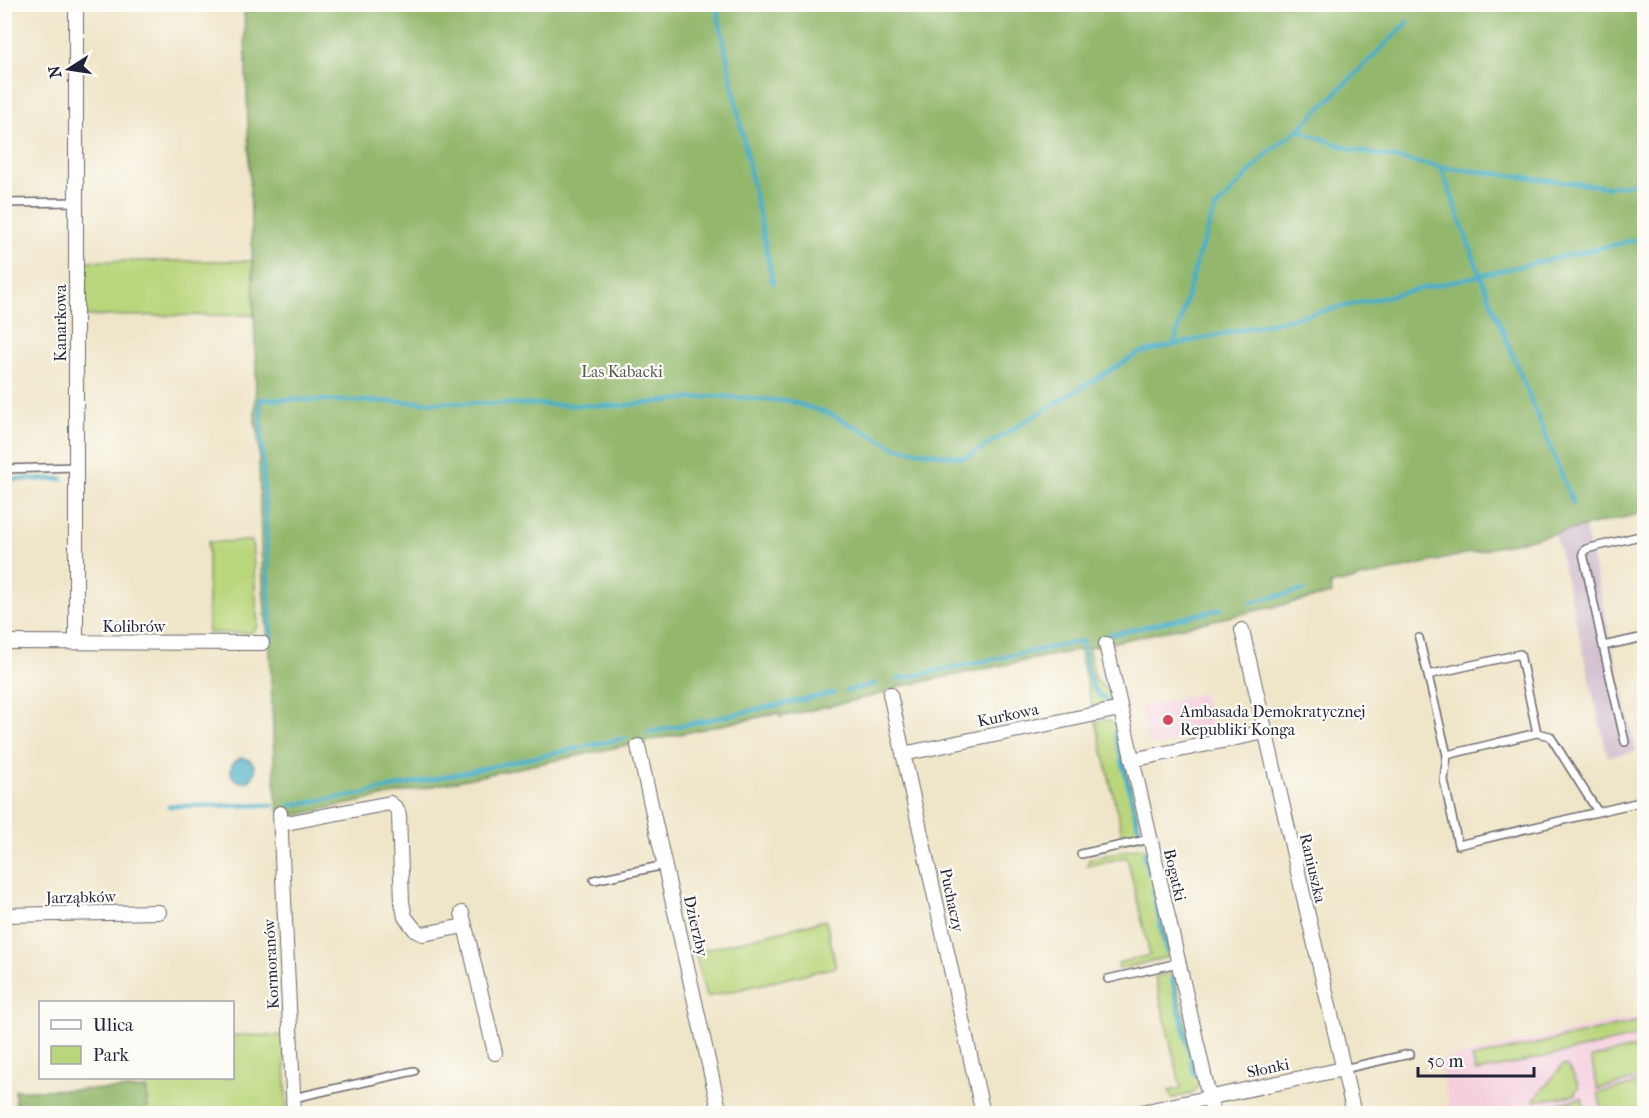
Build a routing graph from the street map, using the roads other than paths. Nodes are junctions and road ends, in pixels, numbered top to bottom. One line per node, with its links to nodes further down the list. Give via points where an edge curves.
1 (76, 4): 2 (street, Kanarkowa)
2 (77, 202): 3 (lane); 4 (street, Kanarkowa)
3 (4, 203)
4 (76, 467): 5 (lane); 11 (street, Kanarkowa)
5 (4, 469)
6 (1644, 535): 14 (lane, via 1583,553)
7 (1242, 630): 18 (street, Raniuszka)
8 (1644, 637): 14 (lane)
9 (1419, 638): 15 (lane)
10 (4, 642): 11 (street, Kolibrów)
11 (76, 642): 12 (street, Kolibrów)
12 (262, 643)
13 (1106, 644): 17 (street, Bogatki)
14 (1603, 646): 20 (lane)
15 (1428, 675): 19 (lane, via 1520,654); 23 (lane)
16 (890, 694): 22 (street, Puchaczy)
17 (1120, 709): 22 (street, Kurkowa); 24 (street, Bogatki)
18 (1265, 732): 24 (street); 37 (street, Raniuszka)
19 (1537, 734): 23 (lane); 26 (lane, via 1550,736)
20 (1625, 742)
21 (638, 746): 29 (street, Dzierzby)
22 (903, 754): 43 (street, Puchaczy)
23 (1447, 756): 26 (lane, via 1444,780 1458,845)
24 (1132, 760): 27 (street, Bogatki)
25 (1644, 801): 26 (lane)
26 (1598, 812)
27 (1150, 838): 28 (lane); 33 (street, Bogatki)
28 (1081, 854)
29 (665, 865): 30 (lane); 42 (street, Dzierzby)
30 (594, 880)
31 (159, 912): 32 (street, Jarząbków)
32 (4, 915)
33 (1178, 963): 34 (lane); 39 (street, Bogatki)
34 (1108, 979)
35 (495, 1053): 40 (street, Kormoranów, via 463,920 423,934 405,917 397,809 390,802 280,819)
36 (1410, 1054): 37 (lane, Słonki)
37 (1343, 1069): 39 (street, Słonki); 46 (street, Raniuszka)
38 (414, 1071): 40 (lane)
39 (1210, 1097): 44 (street, Słonki); 45 (street, Bogatki)
40 (293, 1098): 41 (street, Kormoranów)
41 (294, 1113)
42 (720, 1113)
43 (983, 1113)
44 (1133, 1113)
45 (1213, 1113)
46 (1354, 1113)

